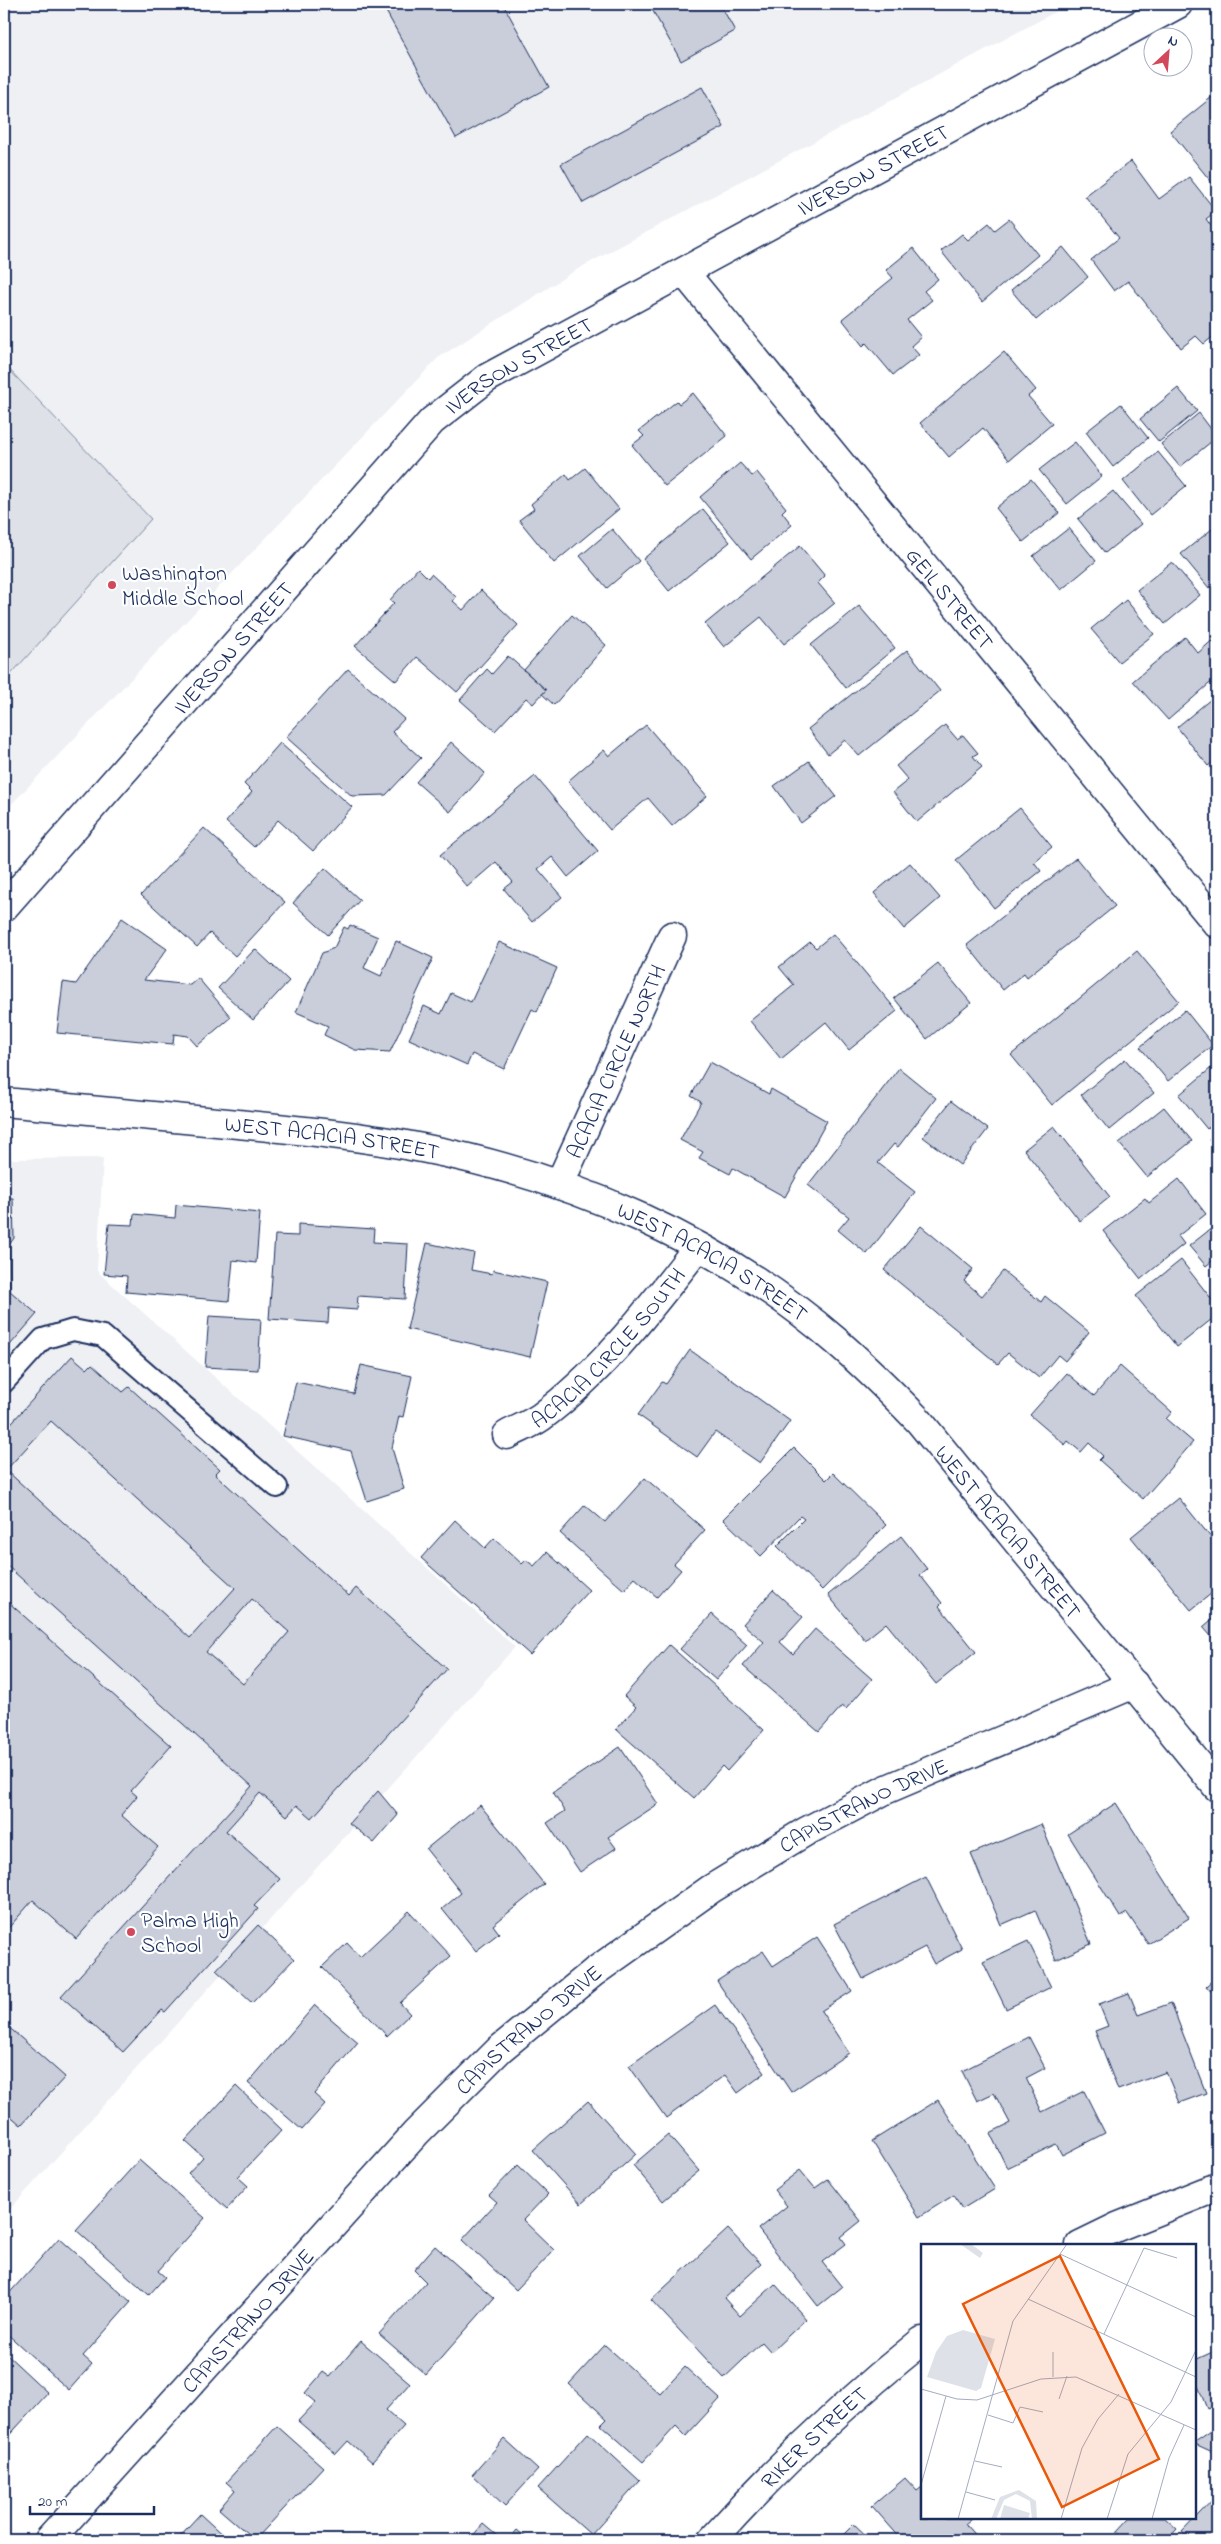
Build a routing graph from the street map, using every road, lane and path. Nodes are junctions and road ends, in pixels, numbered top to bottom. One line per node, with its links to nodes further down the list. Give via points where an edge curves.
1 (1178, 4): 2 (street, IVERSON STREET)
2 (684, 272): 3 (street, IVERSON STREET, via 488,378 432,421); 4 (street, GEIL STREET)
3 (4, 907)
4 (1217, 924)
5 (672, 936): 7 (street, ACACIA CIRCLE NORTH)
6 (4, 1102): 7 (street, WEST ACACIA STREET, via 335,1133 423,1148)
7 (559, 1185): 8 (street, WEST ACACIA STREET, via 654,1224)
8 (698, 1247): 10 (street, ACACIA CIRCLE SOUTH, via 655,1302 573,1392 539,1418); 12 (street, WEST ACACIA STREET, via 789,1304 877,1378 969,1480)
9 (4, 1382): 11 (lane, via 43,1339 73,1330 103,1336)
10 (507, 1435)
11 (277, 1487)
12 (1134, 1684): 13 (street, WEST ACACIA STREET); 17 (street, CAPISTRANO DRIVE, via 885,1790 805,1832 711,1889 594,1972 500,2049 416,2133)
13 (1217, 1787)
14 (1217, 2187): 15 (street, via 1125,2223)
15 (1082, 2244)
16 (921, 2342): 18 (street, RIKER STREET, via 820,2427 753,2493)
17 (49, 2540)
18 (712, 2540)

